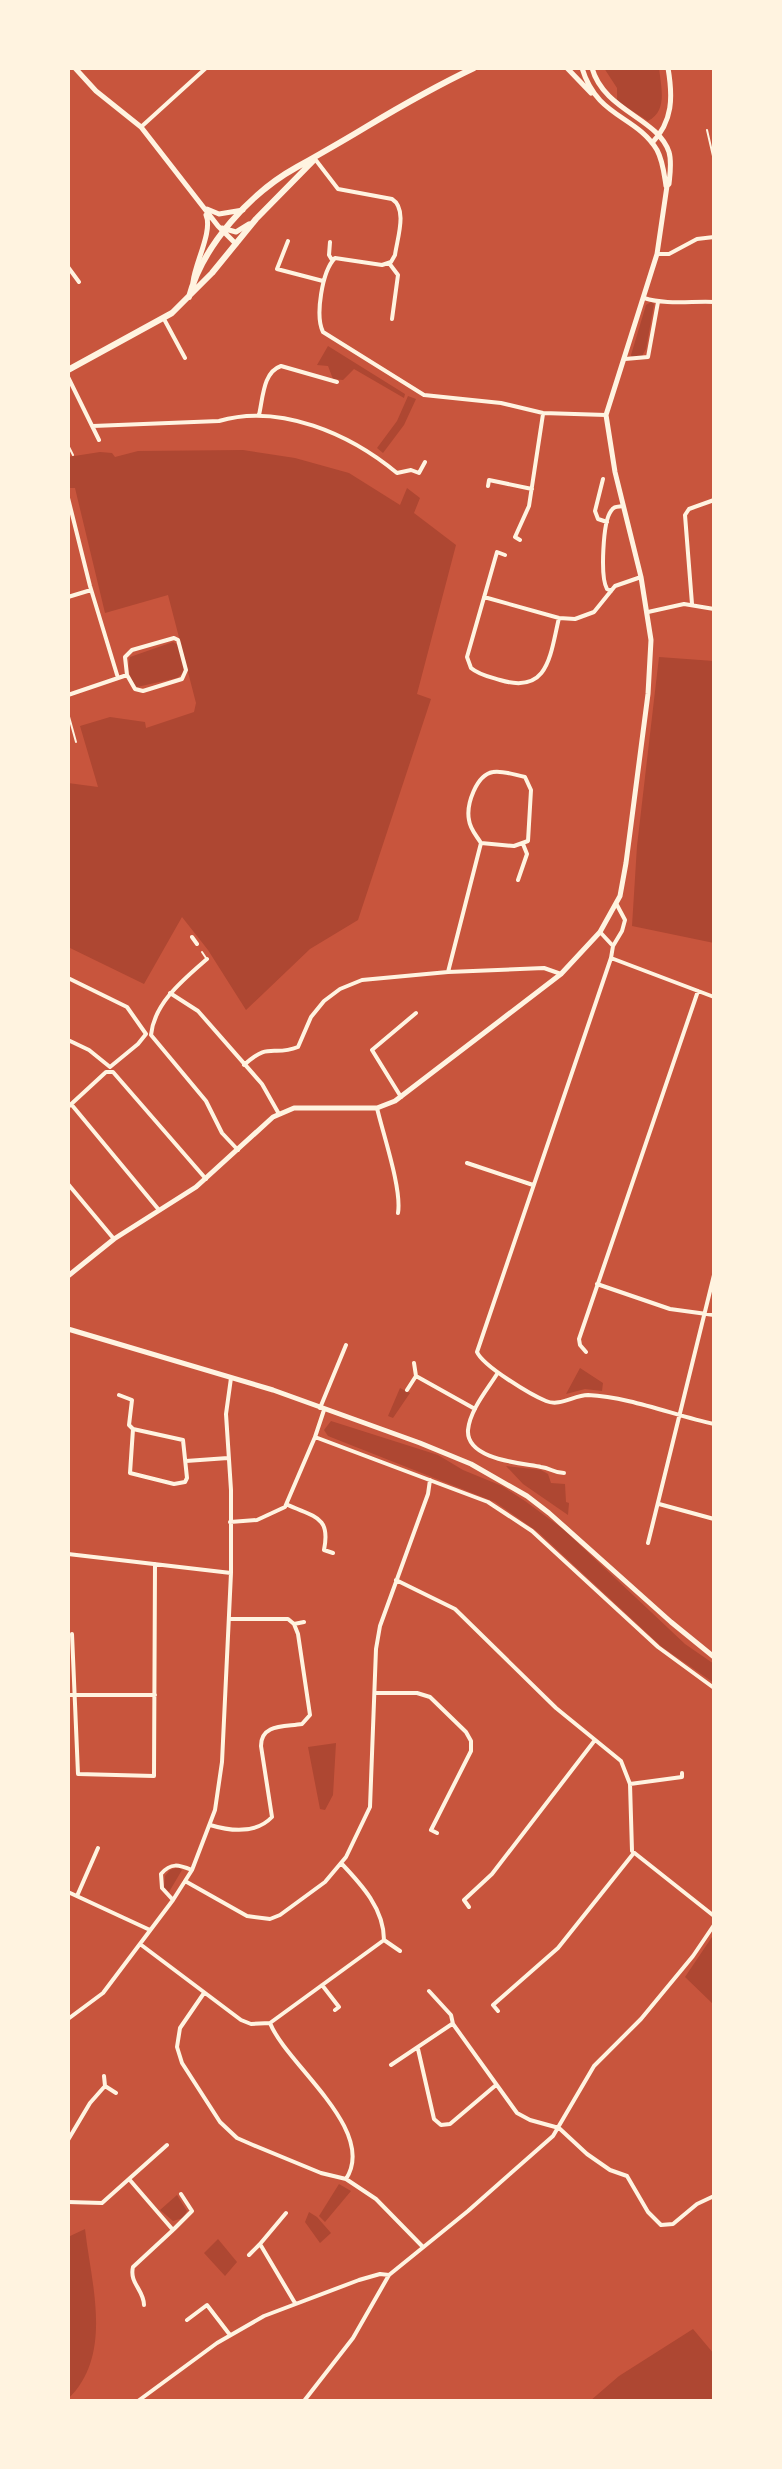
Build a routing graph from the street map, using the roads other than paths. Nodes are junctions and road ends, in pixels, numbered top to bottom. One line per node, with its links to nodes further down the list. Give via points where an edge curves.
1 (75, 68): 9 (street)
2 (206, 68): 9 (street)
3 (474, 68): 14 (highway)
4 (567, 68): 8 (street)
5 (582, 68): 8 (street)
6 (592, 68): 11 (street, via 605,93)
7 (668, 68): 11 (street, via 670,113)
8 (595, 96): 12 (street)
9 (141, 127): 16 (street)
10 (707, 130): 13 (lane)
11 (659, 136): 12 (street); 15 (street, via 670,160)
12 (652, 143): 15 (street)
13 (713, 156)
14 (315, 159): 17 (highway, via 296,167); 18 (highway); 26 (street, via 338,189 399,204 395,255)
15 (667, 186): 24 (street)
16 (200, 203): 17 (street, via 219,214); 19 (street); 30 (street, via 209,222)
17 (245, 209): 19 (highway)
18 (256, 219): 19 (street, via 236,232); 23 (highway)
19 (226, 231): 23 (street); 30 (highway)
20 (714, 237): 24 (street)
21 (288, 241): 28 (street, via 277,269)
22 (330, 242): 25 (street)
23 (236, 244): 31 (highway)
24 (657, 254): 32 (street)
25 (332, 260): 26 (street); 28 (street)
26 (389, 263): 36 (street, via 398,275)
27 (68, 267): 29 (street)
28 (323, 281): 42 (street, via 322,330 386,374 424,395)
29 (79, 282)
30 (193, 283): 31 (highway)
31 (189, 297): 35 (highway)
32 (644, 298): 33 (street); 38 (street)
33 (658, 302): 34 (street); 38 (street, via 648,357)
34 (714, 302)
35 (164, 319): 37 (street); 39 (highway)
36 (392, 319)
37 (185, 358)
38 (625, 359): 44 (street)
39 (68, 370)
40 (68, 377): 45 (street)
41 (337, 382): 43 (street, via 275,368)
42 (543, 413): 44 (street); 52 (street)
43 (259, 415): 45 (street); 49 (street, via 352,441 397,473 419,473)
44 (606, 415): 55 (street)
45 (93, 426): 46 (street)
46 (99, 440)
47 (68, 445): 48 (lane)
48 (73, 455)
49 (425, 462)
50 (490, 472): 52 (street, via 489,483)
51 (603, 479): 56 (street, via 595,511)
52 (533, 489): 57 (street, via 518,539)
53 (68, 498): 60 (street)
54 (714, 500): 64 (street, via 685,515)
55 (623, 506): 56 (street, via 610,512); 59 (street)
56 (607, 522): 61 (street, via 602,572)
57 (509, 533)
58 (505, 555): 63 (street, via 497,552)
59 (641, 577): 61 (street); 66 (street)
60 (91, 590): 62 (street); 69 (street)
61 (611, 591): 67 (street, via 588,616)
62 (68, 597)
63 (484, 597): 67 (street); 67 (street, via 468,663 476,672 513,684 528,683 543,672)
64 (692, 604): 65 (street); 66 (street)
65 (714, 609)
66 (648, 612): 76 (street, via 648,694)
67 (559, 618)
68 (127, 675): 68 (street, via 125,657 132,650 178,640 186,670 182,679 143,691 135,689); 69 (street)
69 (118, 678): 70 (street)
70 (68, 695)
71 (68, 713): 72 (lane)
72 (76, 742)
73 (481, 843): 74 (street); 74 (street, via 468,810 481,780 496,771 525,777 530,786 529,838); 84 (street)
74 (523, 844): 75 (street, via 527,854)
75 (518, 880)
76 (617, 905): 77 (street); 80 (street, via 625,920)
77 (600, 932): 80 (street); 85 (street)
78 (192, 937): 79 (street)
79 (197, 944)
80 (613, 946): 82 (street)
81 (202, 952): 83 (lane)
82 (611, 958): 87 (street); 102 (street)
83 (207, 959): 88 (street)
84 (448, 972): 85 (street, via 544,968); 93 (street, via 353,984 318,1007 298,1047 262,1050)
85 (561, 974): 94 (street)
86 (68, 978): 91 (street, via 127,1007)
87 (698, 991): 89 (street); 108 (street)
88 (170, 993): 91 (street); 93 (street, via 198,1011)
89 (714, 997)
90 (416, 1013): 94 (street, via 372,1050)
91 (148, 1035): 92 (street, via 114,1066); 98 (street, via 206,1101 222,1133)
92 (68, 1040)
93 (244, 1065): 97 (street)
94 (401, 1097): 96 (street)
95 (70, 1105): 100 (street, via 106,1072 113,1072); 103 (street)
96 (377, 1108): 97 (street, via 294,1108); 104 (street)
97 (279, 1114): 98 (street)
98 (238, 1150): 100 (street)
99 (467, 1163): 102 (street)
100 (206, 1179): 103 (street)
101 (68, 1184): 105 (street)
102 (533, 1185): 115 (street, via 478,1348 481,1361)
103 (160, 1211): 105 (street)
104 (398, 1213)
105 (114, 1239): 107 (street)
106 (714, 1275): 109 (street)
107 (68, 1276)
108 (597, 1284): 109 (street, via 670,1309); 113 (street, via 579,1339)
109 (704, 1314): 110 (street); 122 (street)
110 (714, 1315)
111 (68, 1329): 117 (street)
112 (346, 1345): 120 (street)
113 (586, 1352)
114 (414, 1363): 116 (street)
115 (498, 1373): 121 (street); 122 (street, via 550,1403 590,1395)
116 (416, 1376): 118 (street); 121 (street)
117 (231, 1378): 120 (street); 126 (street)
118 (407, 1390)
119 (119, 1395): 124 (street, via 132,1400)
120 (322, 1409): 125 (street); 146 (street, via 446,1453 527,1496)
121 (475, 1409): 128 (street, via 468,1432 483,1452)
122 (679, 1417): 123 (street); 130 (street)
123 (714, 1424)
124 (133, 1429): 127 (street, via 183,1440); 127 (street, via 130,1473 180,1484 187,1478)
125 (315, 1437): 129 (street); 131 (street)
126 (228, 1458): 127 (street); 133 (street)
127 (186, 1461)
128 (564, 1473)
129 (430, 1480): 141 (street); 147 (street, via 488,1502 526,1526 658,1647)
130 (659, 1504): 132 (street); 134 (street)
131 (288, 1505): 133 (street, via 270,1516); 136 (street, via 321,1520 327,1532)
132 (714, 1519)
133 (230, 1522): 140 (street)
134 (648, 1543)
135 (315, 1547): 136 (street)
136 (324, 1550): 137 (street)
137 (333, 1553)
138 (68, 1554): 139 (street)
139 (155, 1564): 140 (street); 150 (street)
140 (231, 1573): 142 (street)
141 (396, 1580): 148 (street, via 378,1634); 151 (street, via 455,1609)
142 (229, 1619): 144 (street, via 288,1619); 154 (street, via 219,1791)
143 (304, 1622): 144 (street)
144 (294, 1624): 154 (street, via 310,1715 302,1724 262,1734 272,1817 260,1826 233,1831)
145 (72, 1634): 149 (street)
146 (714, 1657)
147 (714, 1688)
148 (375, 1693): 155 (street, via 430,1697 471,1741 471,1751 429,1829); 158 (street, via 370,1807)
149 (71, 1695): 150 (street); 150 (street, via 78,1774 154,1776)
150 (155, 1695)
151 (595, 1740): 152 (street, via 621,1761); 165 (street, via 492,1874)
152 (630, 1784): 153 (street, via 682,1775); 157 (street)
153 (684, 1785)
154 (210, 1825): 159 (street)
155 (437, 1833)
156 (98, 1848): 163 (street)
157 (633, 1853): 167 (street); 178 (street, via 558,1948)
158 (341, 1863): 160 (street, via 307,1896 266,1920 247,1916); 170 (street, via 376,1907)
159 (192, 1870): 160 (street); 164 (street, via 179,1864 161,1874 162,1888)
160 (185, 1881): 164 (street)
161 (68, 1892): 163 (street)
162 (460, 1894): 165 (street)
163 (77, 1896): 169 (street)
164 (173, 1900): 169 (street)
165 (464, 1900): 166 (street)
166 (469, 1907)
167 (714, 1916)
168 (714, 1925): 189 (street, via 641,2019 594,2066)
169 (150, 1930): 171 (street)
170 (384, 1940): 172 (street); 173 (street)
171 (140, 1944): 175 (street); 180 (street, via 103,1993)
172 (400, 1951)
173 (322, 1985): 177 (street, via 337,2009); 181 (street)
174 (429, 1991): 182 (street)
175 (204, 1993): 181 (street, via 241,2020); 193 (street, via 180,2028 177,2047 220,2122 237,2138)
176 (489, 1999): 178 (street)
177 (345, 2003)
178 (493, 2005): 179 (street)
179 (498, 2011)
180 (68, 2019)
181 (270, 2023): 193 (street, via 336,2110 352,2150)
182 (453, 2024): 183 (street); 186 (street)
183 (418, 2049): 184 (street); 186 (street, via 434,2119 441,2125 450,2124)
184 (391, 2065)
185 (104, 2076): 187 (street)
186 (496, 2085): 189 (street, via 517,2113)
187 (105, 2086): 188 (street); 190 (street)
188 (116, 2093)
189 (559, 2128): 195 (street, via 587,2154 627,2176 661,2225 673,2224); 200 (street)
190 (68, 2140)
191 (167, 2145): 192 (street)
192 (129, 2179): 196 (street, via 102,2203); 198 (street)
193 (346, 2179): 200 (street, via 376,2199)
194 (181, 2194): 198 (street, via 192,2211)
195 (714, 2196)
196 (68, 2202)
197 (286, 2213): 199 (street)
198 (173, 2230): 204 (street, via 133,2267 132,2279 144,2302)
199 (260, 2244): 201 (street); 205 (street)
200 (422, 2246): 202 (street)
201 (249, 2255)
202 (389, 2275): 205 (street); 210 (street, via 353,2338)
203 (213, 2296): 206 (street)
204 (152, 2298)
205 (295, 2303): 208 (street)
206 (207, 2305): 207 (street); 208 (street)
207 (187, 2320)
208 (230, 2335): 209 (street)
209 (138, 2401)
210 (304, 2401)

